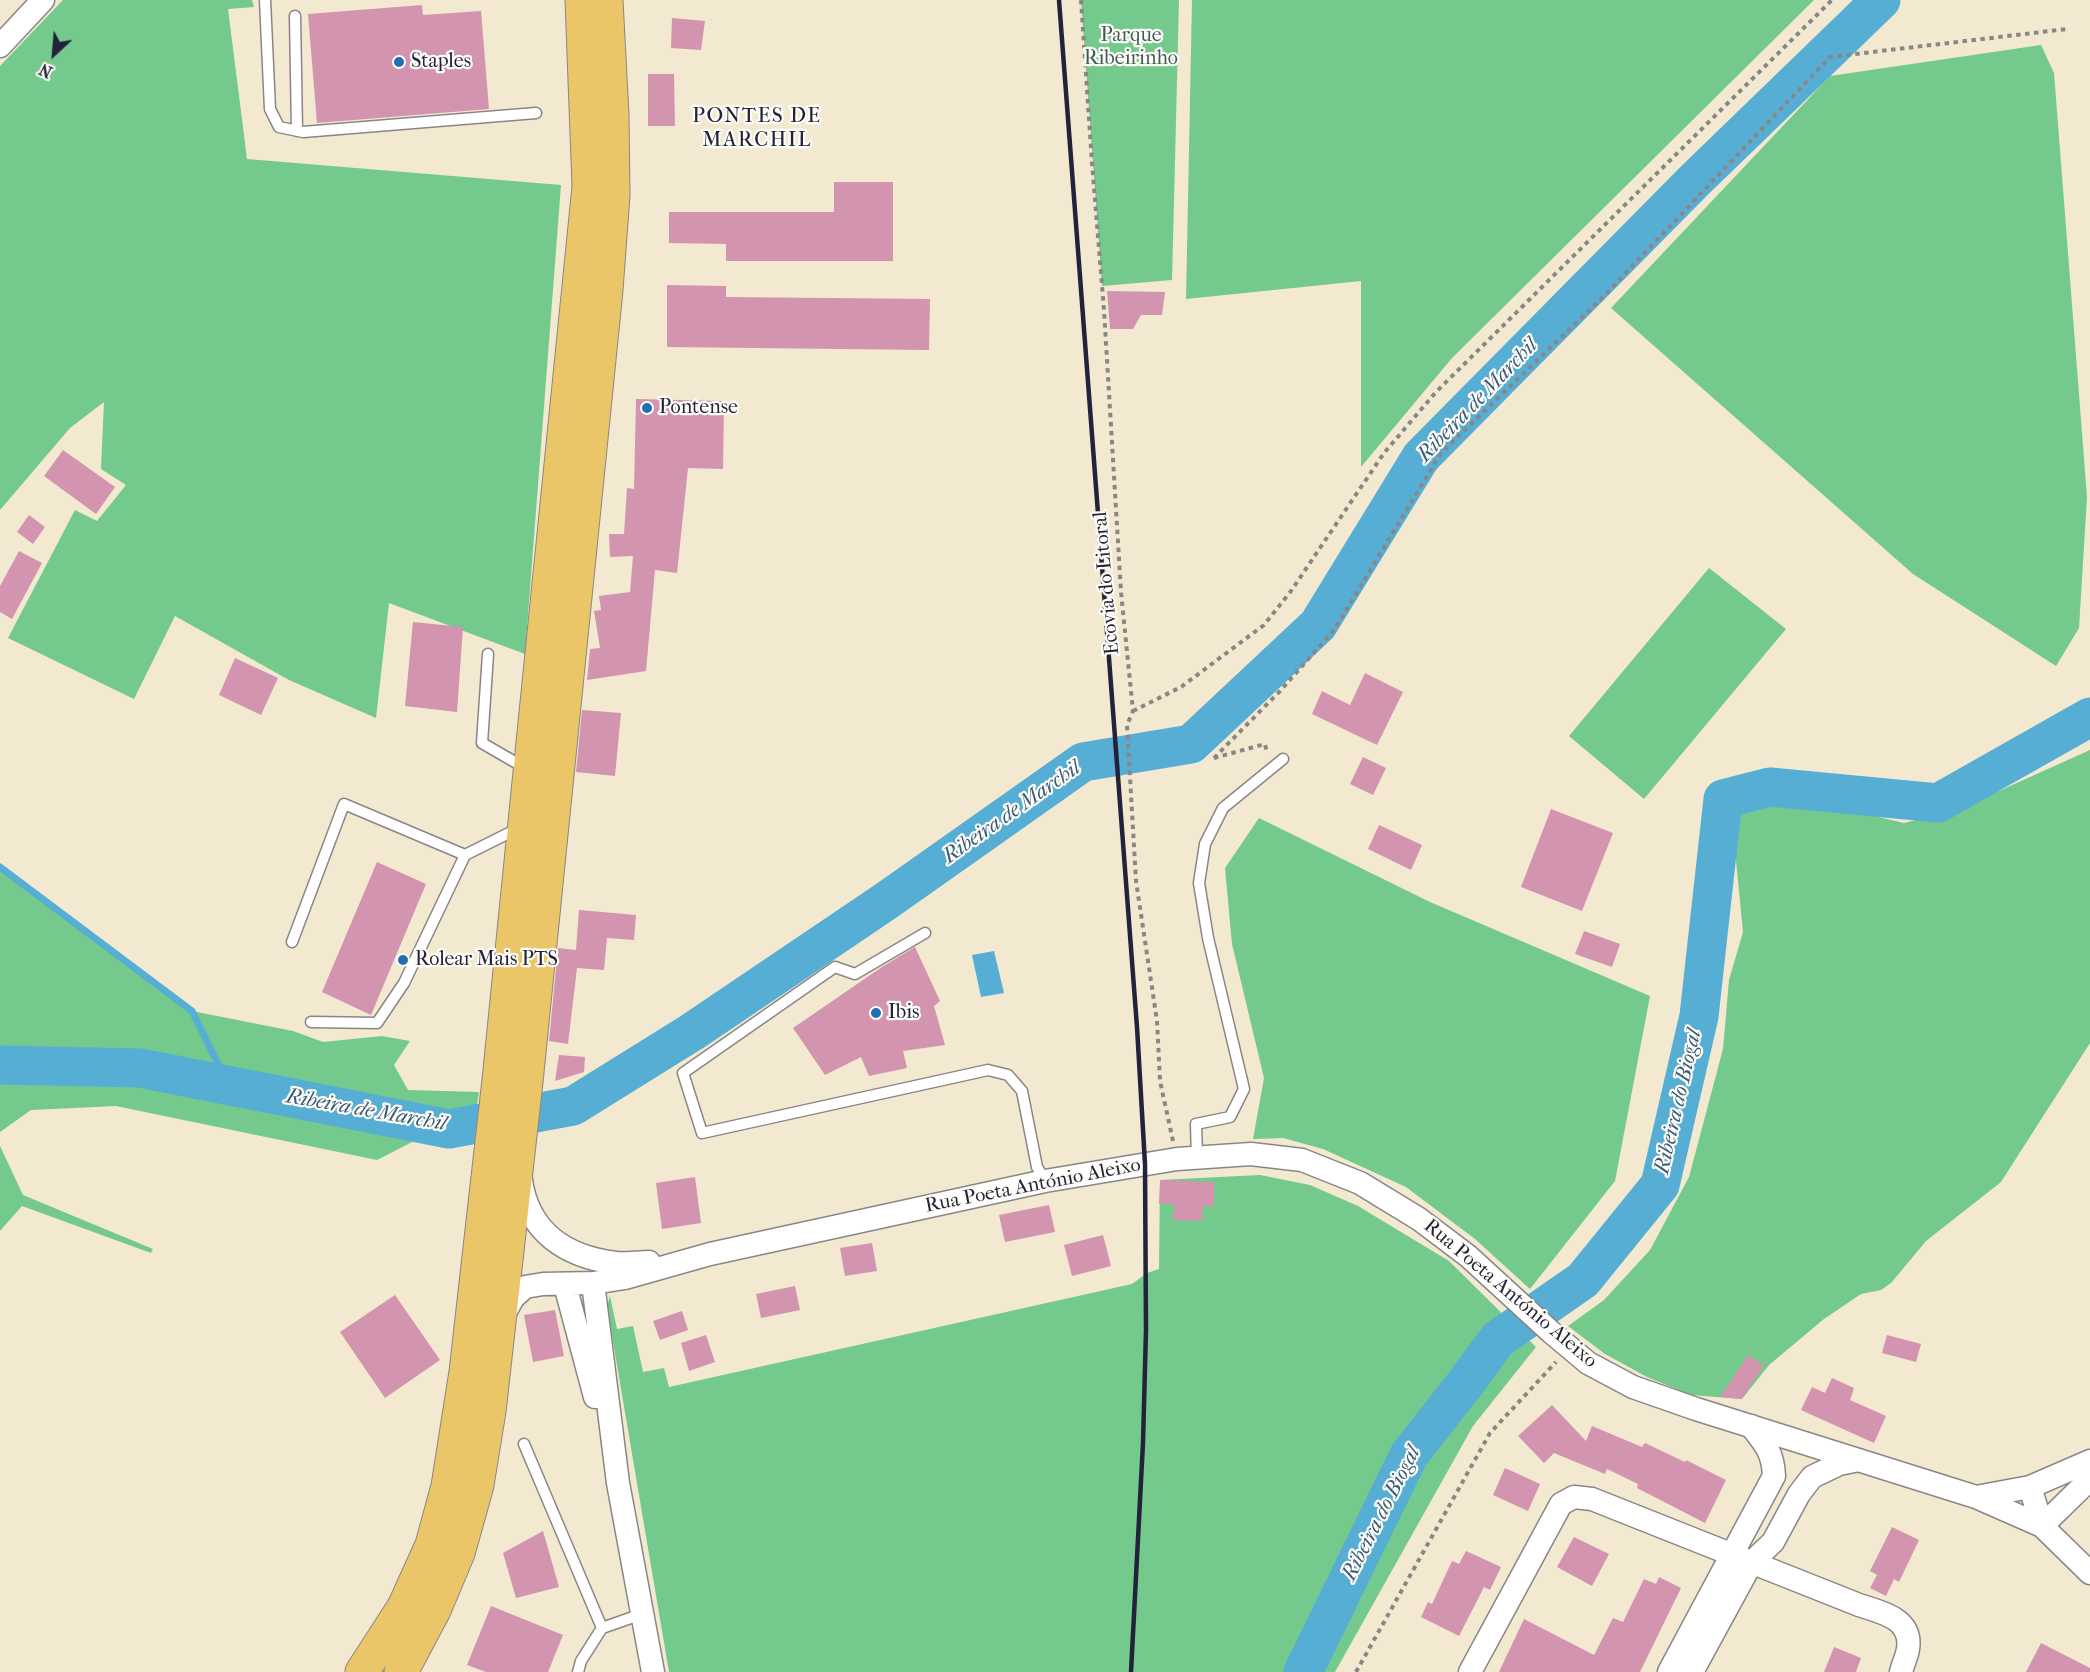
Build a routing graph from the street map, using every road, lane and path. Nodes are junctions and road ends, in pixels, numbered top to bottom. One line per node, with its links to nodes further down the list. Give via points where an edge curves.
1 (43, 0): 9 (street)
2 (265, 0): 11 (lane, via 270,109 279,127)
3 (582, 0): 16 (main road, via 589,187)
4 (606, 0): 22 (main road, via 613,195 606,290)
5 (1081, 0): 13 (path, Ecovia do Litoral, via 1120,580)
6 (1832, 0): 13 (path, via 1436,392 1384,453 1264,625 1181,687)
7 (295, 16): 11 (lane)
8 (2067, 29): 15 (path, via 1830,57 1603,297 1441,453 1334,630 1280,692 1214,758 1265,744)
9 (0, 46)
10 (536, 113): 11 (lane)
11 (297, 131)
12 (488, 654): 16 (lane, via 482,743)
13 (1133, 711): 24 (path, Ecovia do Litoral, via 1127,725 1136,880 1157,1022 1160,1081)
14 (1283, 759): 15 (lane)
15 (1270, 769): 24 (lane, via 1223,808 1205,844 1199,883 1244,1089 1230,1117 1196,1124)
16 (530, 770): 17 (main road)
17 (524, 825): 18 (lane); 22 (main road)
18 (465, 855): 20 (lane, via 344,804); 21 (lane, via 404,983 377,1023)
19 (925, 933): 25 (lane, via 855,974 835,968 683,1073 702,1133 988,1070 1008,1075 1022,1091 1037,1167)
20 (292, 942)
21 (312, 1022)
22 (512, 1081): 23 (main road)
23 (504, 1152): 26 (street, Rua Poeta António Aleixo, via 533,1217 563,1247 590,1258 618,1263); 29 (main road); 51 (main road, via 448,1486 432,1545 404,1607)
24 (1187, 1158): 25 (street, Rua Poeta António Aleixo); 30 (street, Rua Poeta António Aleixo, via 1251,1154 1302,1160 1360,1183 1419,1219 1468,1256)
25 (1044, 1181): 26 (street, Rua Poeta António Aleixo)
26 (710, 1254): 27 (street, Rua Poeta António Aleixo)
27 (593, 1283): 28 (street, Rua Poeta António Aleixo); 38 (street)
28 (565, 1285): 29 (street, Rua Poeta António Aleixo, via 525,1287 513,1298); 38 (street)
29 (499, 1322): 52 (main road, via 474,1497 458,1553)
30 (1570, 1347): 31 (street, Rua Poeta António Aleixo, via 1588,1363 1633,1387); 55 (path, via 1490,1433)
31 (1751, 1426): 33 (street, Rua Poeta António Aleixo); 36 (street, via 1768,1448)
32 (524, 1444): 50 (lane)
33 (1809, 1450): 34 (street, Rua Poeta António Aleixo); 36 (street, via 1785,1464); 40 (street)
34 (1860, 1460): 40 (street, via 1839,1464 1812,1477); 41 (street, Rua Poeta António Aleixo)
35 (2090, 1461): 39 (street, Rua Poeta António Aleixo)
36 (1774, 1476): 43 (street)
37 (2090, 1479): 42 (street)
38 (618, 1483): 49 (street)
39 (2030, 1487): 41 (street, Rua Poeta António Aleixo); 42 (street)
40 (1799, 1494): 44 (street)
41 (1976, 1497): 42 (street)
42 (2042, 1526): 47 (street)
43 (1744, 1530): 45 (street); 46 (street)
44 (1776, 1537): 46 (street); 48 (street, via 1777,1558)
45 (1708, 1545): 46 (street); 56 (street, via 1592,1499 1574,1497 1556,1513)
46 (1742, 1558): 48 (street); 57 (street); 58 (street)
47 (2090, 1573)
48 (1799, 1582): 59 (street, via 1891,1615 1904,1628 1909,1646)
49 (642, 1614): 50 (lane); 54 (street)
50 (602, 1628): 53 (lane)
51 (362, 1672)
52 (401, 1672)
53 (578, 1672)
54 (653, 1672)
55 (1356, 1672)
56 (1470, 1672)
57 (1669, 1672)
58 (1692, 1672)
59 (1901, 1672)

